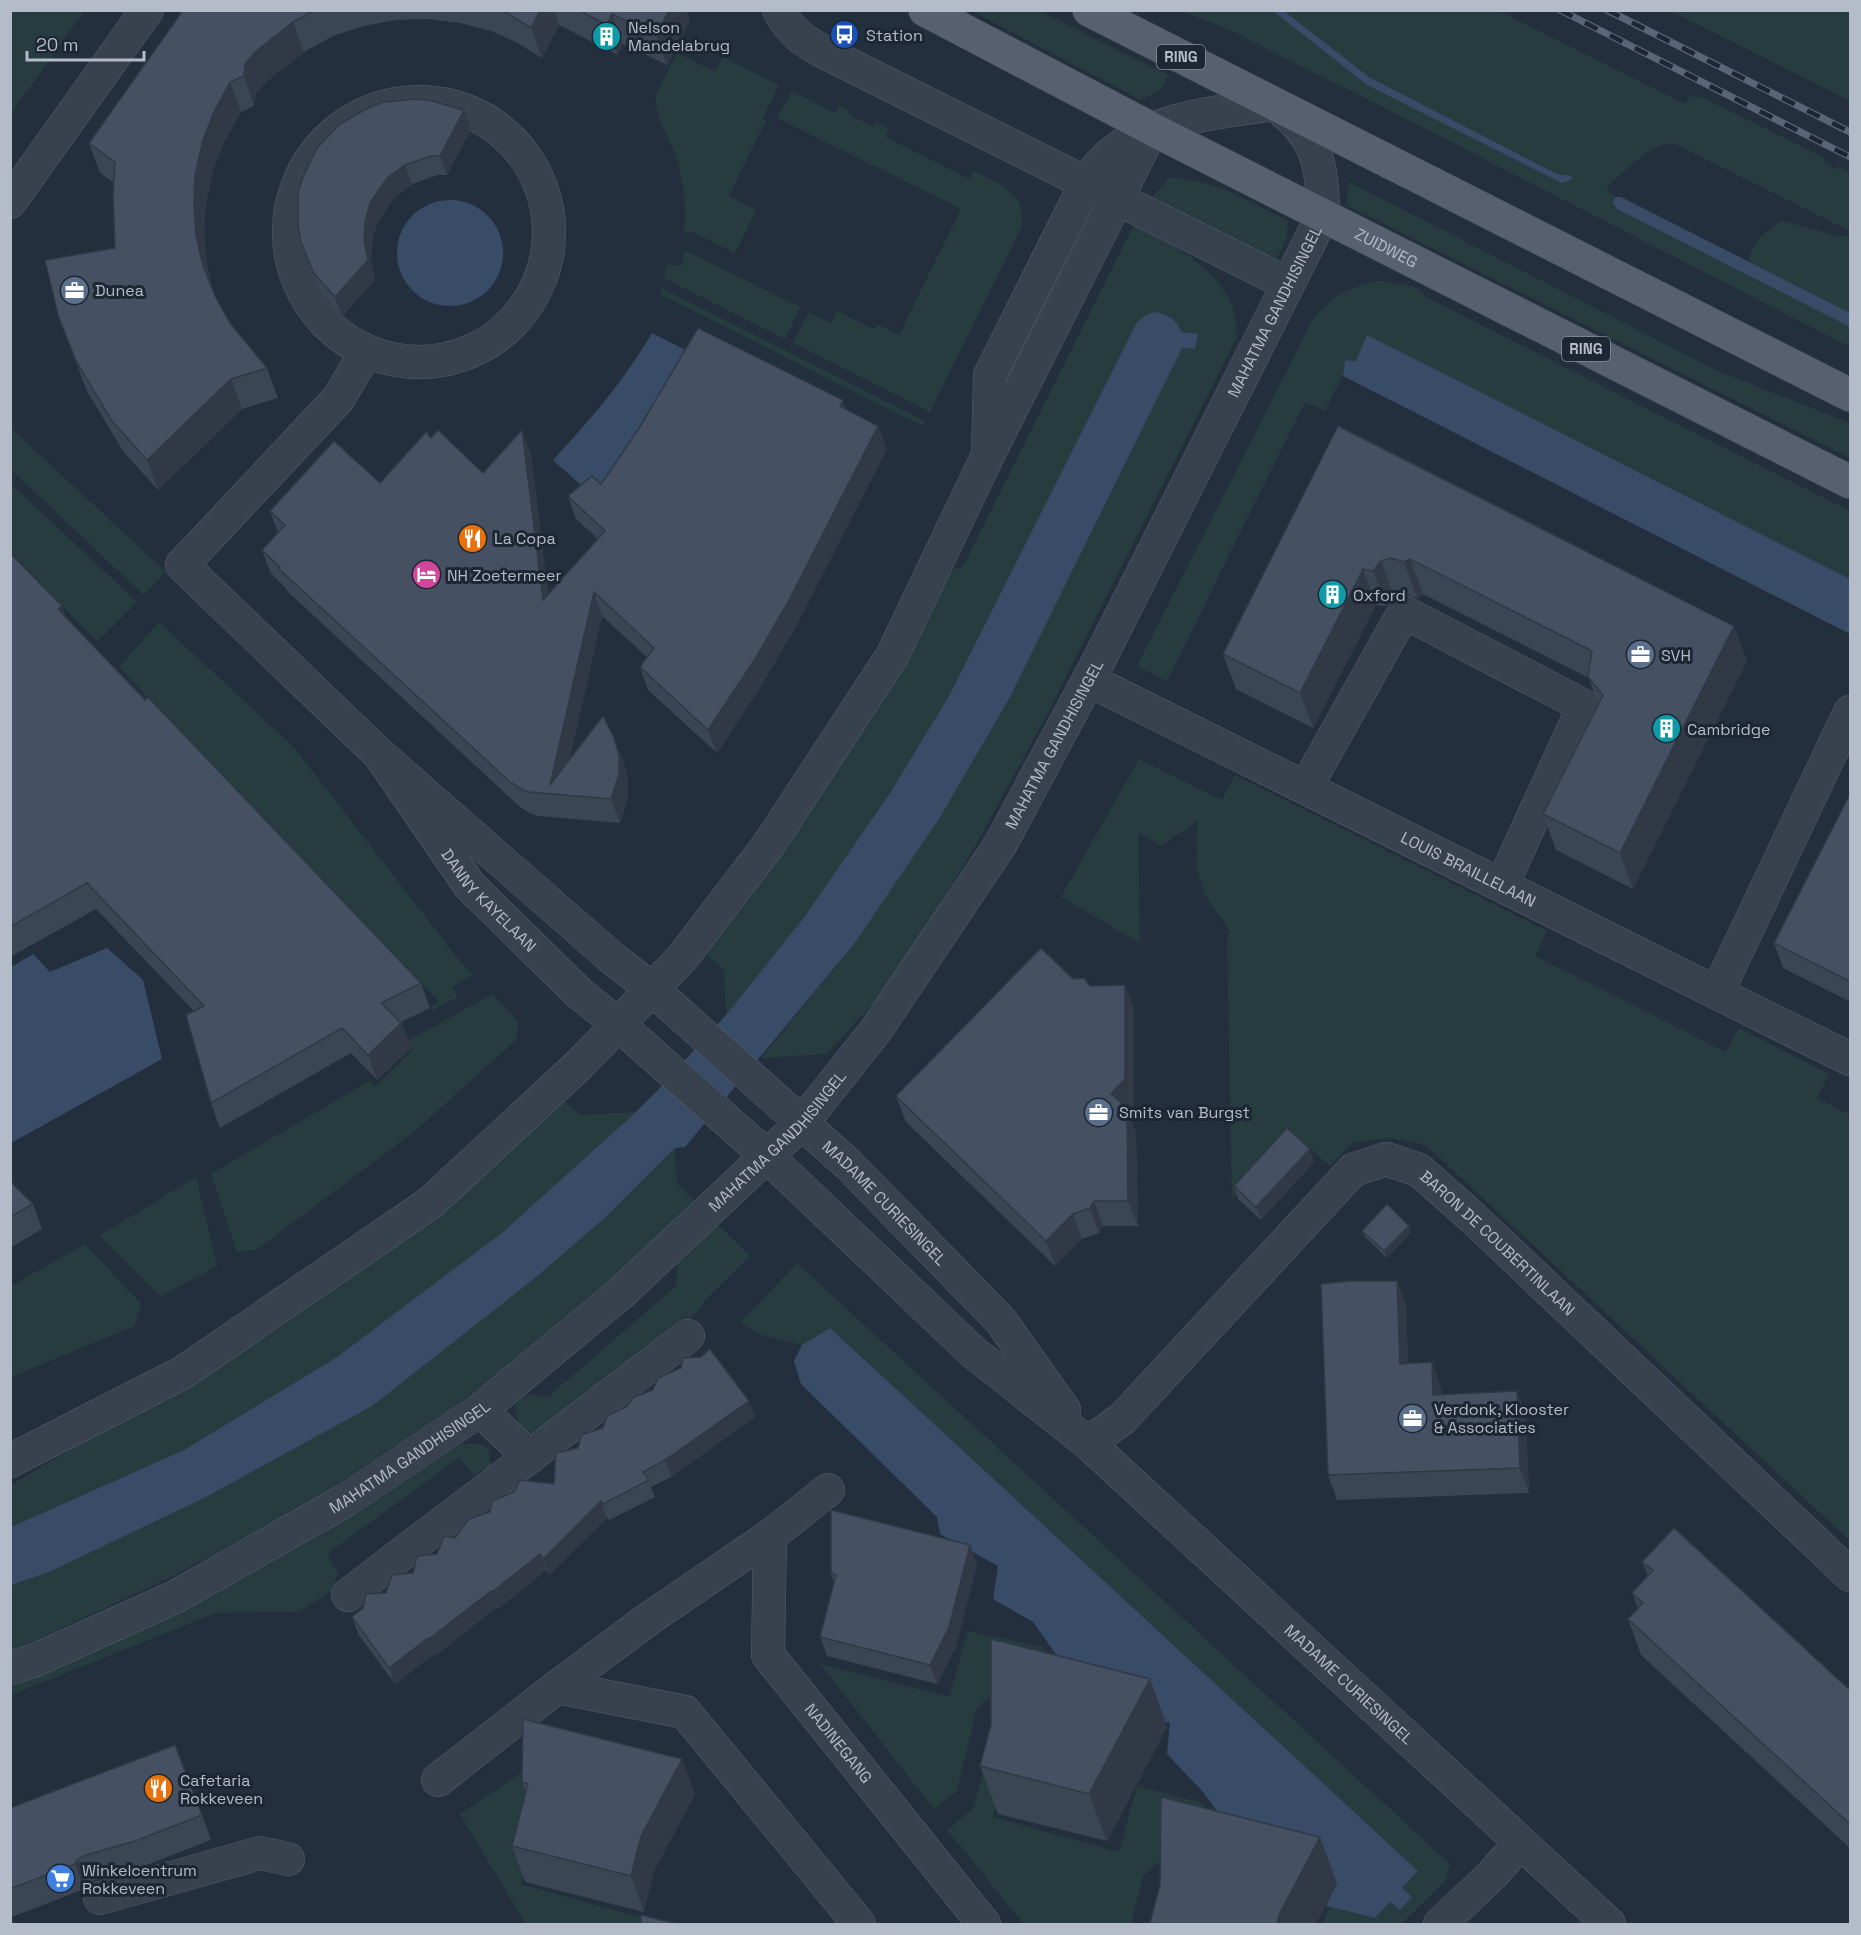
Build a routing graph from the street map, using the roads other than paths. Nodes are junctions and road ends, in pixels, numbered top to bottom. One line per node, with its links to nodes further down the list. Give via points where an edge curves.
1 (147, 10): 9 (street)
2 (779, 10): 7 (street, via 791,30 819,49)
3 (925, 10): 6 (main road, ZUIDWEG / RING)
4 (1089, 10): 5 (main road, RING)
5 (1274, 104): 6 (street, via 1203,115); 10 (street, MAHATMA GANDHISINGEL, via 1303,129 1318,158); 13 (main road, RING)
6 (1152, 129): 7 (street, via 1118,147); 8 (street); 10 (main road, ZUIDWEG / RING)
7 (1086, 183): 8 (street); 14 (street, via 990,375)
8 (1117, 198): 11 (street); 14 (street)
9 (10, 201)
10 (1323, 215): 11 (street, MAHATMA GANDHISINGEL); 15 (main road, ZUIDWEG / RING)
11 (1288, 284): 16 (street, MAHATMA GANDHISINGEL)
12 (366, 352): 12 (street, via 373,358 405,364 443,360 475,349 502,331 543,278 552,246 544,192 527,160 503,132 483,119 455,108 421,102 382,107 344,122 321,142 297,180 289,220 298,278 315,310 335,334); 18 (street, DANNY KAYELAAN, via 338,399 182,565)
13 (1851, 395)
14 (988, 455): 21 (street, via 892,656 769,844 682,958)
15 (1851, 482)
16 (1089, 680): 19 (street, LOUIS BRAILLELAAN); 25 (street, MAHATMA GANDHISINGEL, via 1000,845 876,1030)
17 (1851, 712): 22 (street)
18 (380, 755): 21 (street, DANNY KAYELAAN); 23 (street, DANNY KAYELAAN, via 471,886 580,994)
19 (1306, 787): 20 (street, LOUIS BRAILLELAAN); 20 (street, via 1404,612 1584,706)
20 (1502, 885): 22 (street, LOUIS BRAILLELAAN)
21 (652, 989): 23 (street); 25 (street, MADAME CURIESINGEL)
22 (1717, 993): 24 (street, LOUIS BRAILLELAAN)
23 (618, 1024): 26 (street, MADAME CURIESINGEL); 31 (street, via 430,1203 182,1373)
24 (1851, 1059)
25 (802, 1122): 26 (street, MAHATMA GANDHISINGEL); 29 (street, MADAME CURIESINGEL, via 1001,1321)
26 (767, 1156): 28 (street, MAHATMA GANDHISINGEL, via 620,1294); 29 (street, MADAME CURIESINGEL, via 973,1352)
27 (688, 1336): 30 (street)
28 (480, 1410): 30 (street); 36 (street, MAHATMA GANDHISINGEL, via 346,1500 175,1597)
29 (1088, 1443): 34 (street, BARON DE COUBERTINLAAN, via 1122,1419 1353,1170 1386,1159 1419,1170 1472,1217); 39 (street, MADAME CURIESINGEL)
30 (530, 1457): 35 (street)
31 (10, 1461)
32 (828, 1490): 33 (street)
33 (770, 1536): 37 (street); 43 (street, NADINEGANG, via 768,1655)
34 (1851, 1575)
35 (348, 1595)
36 (10, 1668)
37 (557, 1687): 38 (street); 42 (street, via 685,1712)
38 (438, 1779)
39 (1520, 1843): 44 (street); 45 (street, MADAME CURIESINGEL)
40 (288, 1859): 41 (street, via 260,1852)
41 (100, 1898)
42 (859, 1924)
43 (984, 1924)
44 (1440, 1924)
45 (1609, 1924)

